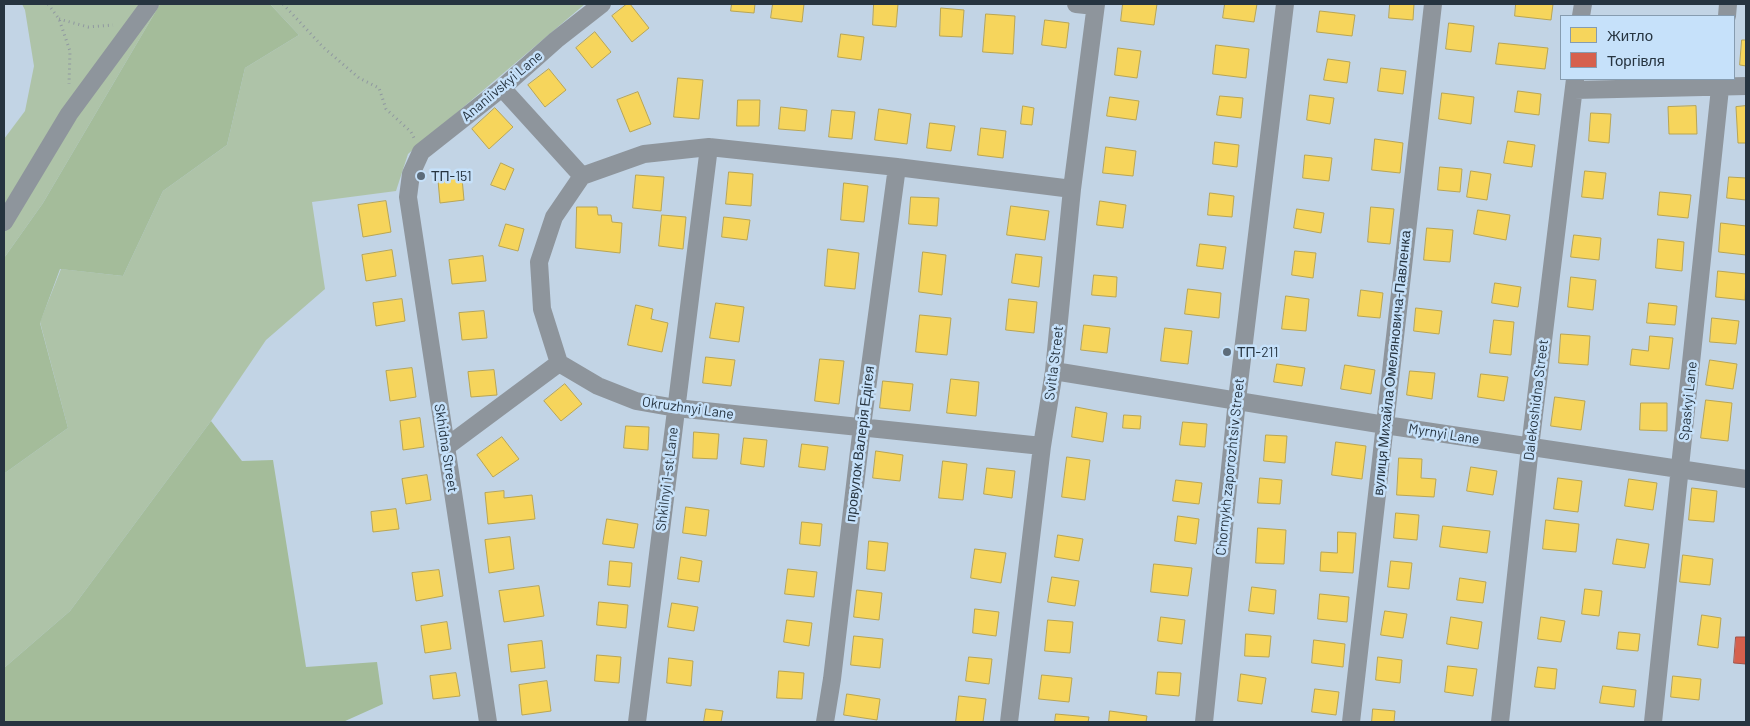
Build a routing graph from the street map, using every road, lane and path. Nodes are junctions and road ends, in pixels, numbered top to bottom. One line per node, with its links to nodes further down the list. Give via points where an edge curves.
1 (48, 4): 9 (path)
2 (284, 4): 16 (path, via 344,66 379,88 386,109 411,132)
3 (602, 4): 14 (street, Ananiivskyi Lane)
4 (1076, 4): 7 (street)
5 (1285, 4): 24 (street, Chornykh zaporozhtsiv Street)
6 (1433, 4): 26 (street, вулиця Михайла Омеляновича-Павленка)
7 (1096, 5): 20 (street, Svitla Street)
8 (145, 10): 9 (path, via 112,26 88,27); 21 (street, via 69,114)
9 (59, 19): 13 (path, via 70,51)
10 (1720, 82): 11 (street); 12 (street); 31 (street, Spaskyi Lane)
11 (1575, 84): 30 (street, Dalekoshidna Street)
12 (1746, 86)
13 (69, 87)
14 (502, 88): 16 (street, Ananiivskyi Lane); 19 (street)
15 (709, 147): 17 (street); 19 (street, via 644,154); 25 (street, Shkilnyi 1-st Lane)
16 (421, 152): 18 (street, Ananiivskyi Lane)
17 (897, 167): 20 (street); 27 (street, провулок Валерія Едігея)
18 (410, 174): 29 (street, Skhidna Street, via 408,198)
19 (582, 176): 22 (street, via 554,217 539,262 542,309)
20 (1072, 189): 23 (street, Svitla Street)
21 (4, 222)
22 (559, 363): 25 (street, Okruzhnyi Lane, via 598,386 636,401); 29 (street)
23 (1054, 371): 24 (street, Myrnyi Lane); 28 (street, Svitla Street)
24 (1237, 400): 26 (street, Myrnyi Lane); 37 (street, Chornykh zaporozhtsiv Street)
25 (676, 408): 27 (street, Okruzhnyi Lane); 34 (street, Shkilnyi 1-st Lane)
26 (1385, 425): 30 (street, Myrnyi Lane); 38 (street, вулиця Михайла Омеляновича-Павленка)
27 (862, 426): 28 (street, Okruzhnyi Lane); 35 (street, провулок Валерія Едігея)
28 (1042, 446): 36 (street, Svitla Street)
29 (446, 447): 33 (street, Skhidna Street)
30 (1530, 447): 31 (street, Myrnyi Lane); 39 (street, Dalekoshidna Street)
31 (1681, 469): 32 (street, Myrnyi Lane); 40 (street, Spaskyi Lane)
32 (1746, 479)
33 (488, 722)
34 (637, 722)
35 (825, 722)
36 (1009, 722)
37 (1204, 722)
38 (1351, 722)
39 (1500, 722)
40 (1653, 722)

